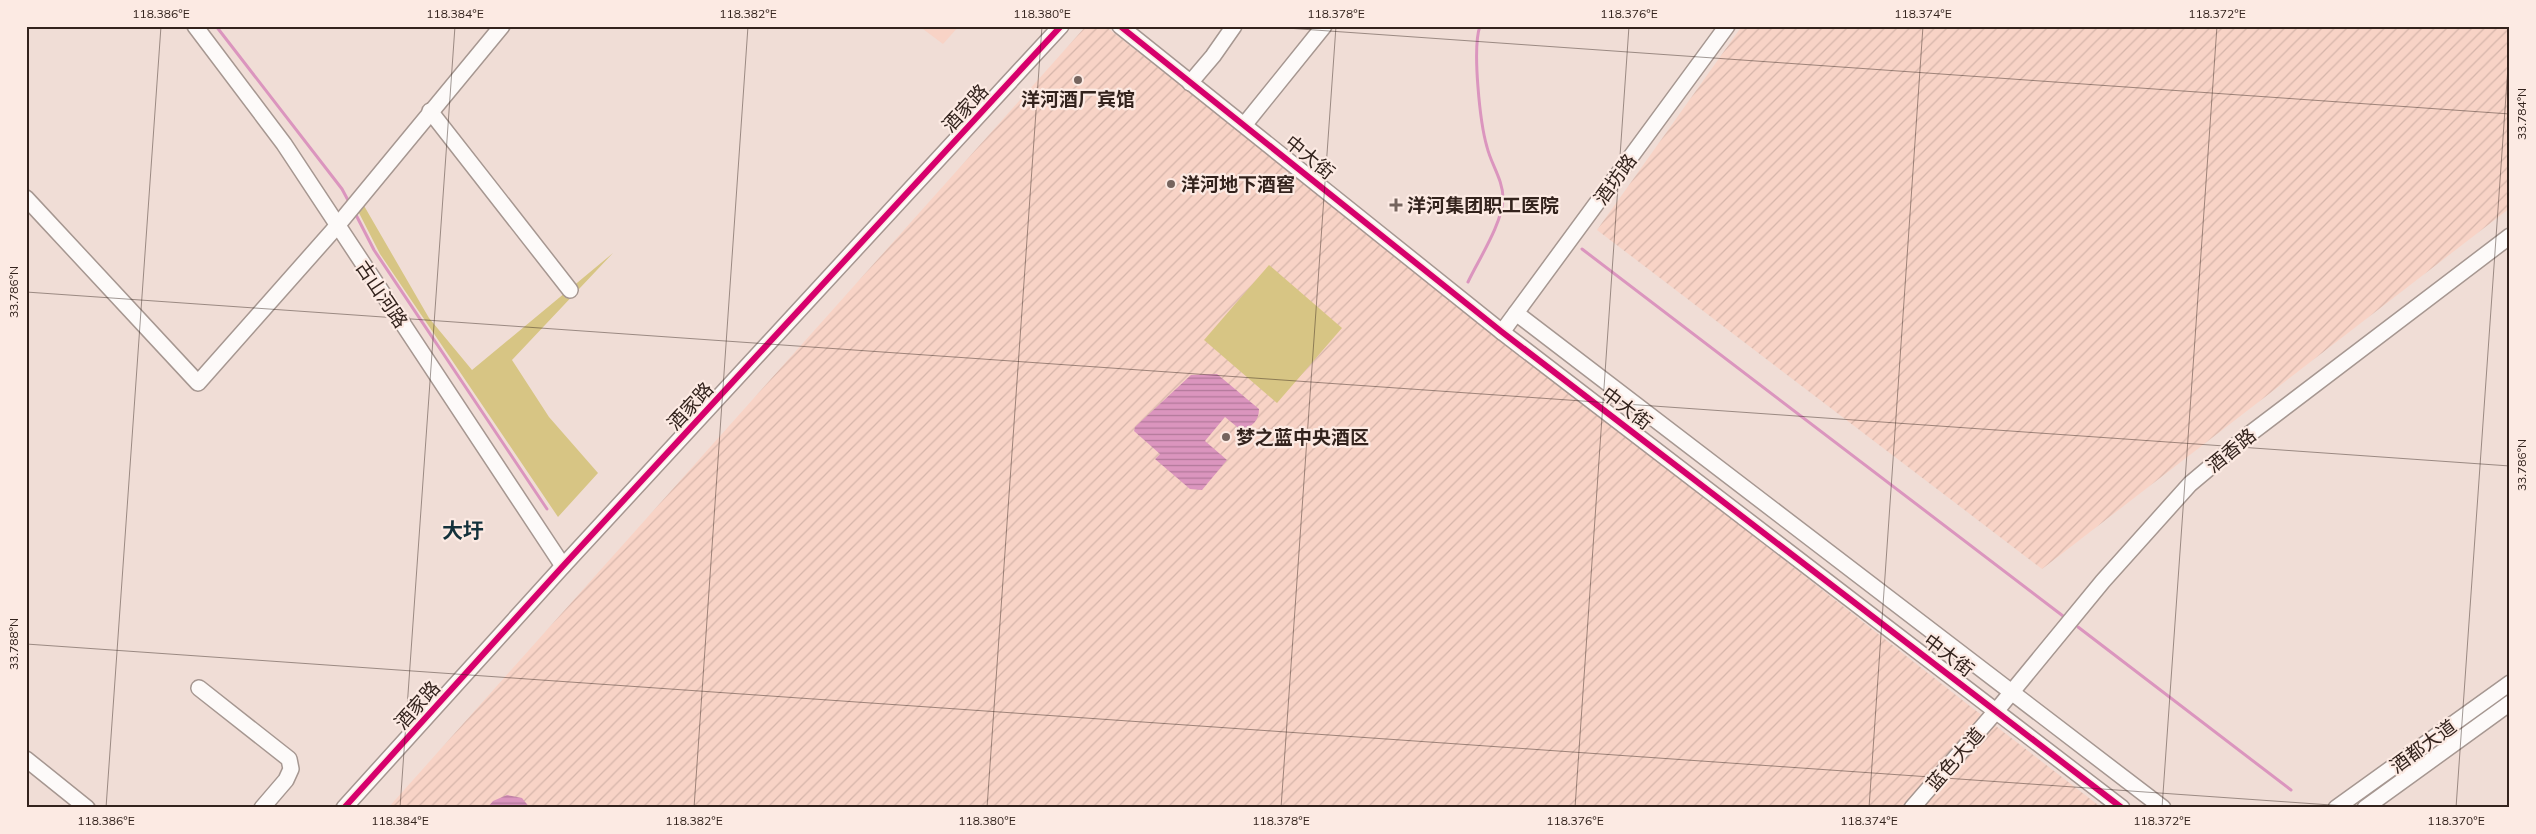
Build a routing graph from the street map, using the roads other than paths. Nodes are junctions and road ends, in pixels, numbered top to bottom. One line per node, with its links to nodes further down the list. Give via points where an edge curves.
1 (194, 26): 12 (street, 古山河路)
2 (502, 26): 9 (street)
3 (1061, 26): 17 (street, 酒家路)
4 (1120, 26): 8 (street, 中大街)
5 (1234, 26): 8 (street)
6 (1324, 26): 10 (street)
7 (1728, 26): 15 (street, 酒坊路)
8 (1190, 83): 10 (street, 中大街)
9 (430, 111): 12 (street); 14 (street)
10 (1245, 124): 16 (street, 中大街)
11 (26, 198): 12 (street, via 198,383)
12 (340, 221): 17 (street, 古山河路)
13 (2510, 236): 20 (street, 酒香路, via 2247,436 2190,484)
14 (570, 290)
15 (1516, 313): 16 (street, 酒坊路); 20 (street, 中大街)
16 (1502, 332): 22 (street, 中大街)
17 (563, 566): 26 (street, 酒家路)
18 (2510, 683): 30 (street, 酒都大道)
19 (199, 688): 25 (street, via 289,758 291,769 286,780)
20 (2012, 692): 22 (street, 酒香路); 29 (street, 中大街)
21 (2510, 702): 31 (street, 酒都大道)
22 (1997, 710): 27 (street, 蓝色大道); 28 (street, 中大街)
23 (26, 758): 24 (street)
24 (87, 808)
25 (262, 808)
26 (344, 808)
27 (1912, 808)
28 (2122, 808)
29 (2163, 808)
30 (2336, 808)
31 (2364, 808)

